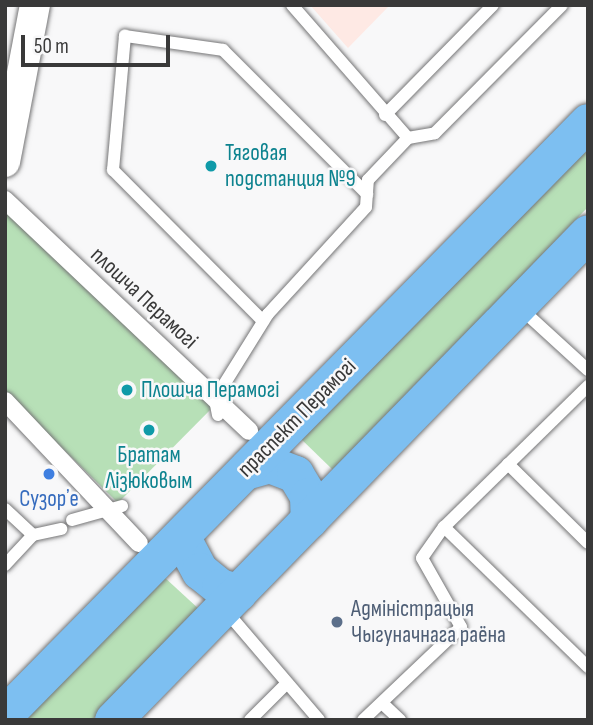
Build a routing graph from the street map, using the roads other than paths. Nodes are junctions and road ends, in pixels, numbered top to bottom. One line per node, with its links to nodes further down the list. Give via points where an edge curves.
1 (35, 5): 8 (street)
2 (292, 5): 5 (lane)
3 (493, 5): 5 (lane)
4 (562, 5): 7 (lane, via 435,133)
5 (385, 115): 7 (lane)
6 (588, 122): 20 (main road, праспект Перамогі)
7 (408, 138): 9 (lane, via 368,180)
8 (5, 162)
9 (367, 194): 13 (lane, via 366,206); 13 (lane, via 223,50 125,36 113,170)
10 (5, 200): 17 (street, плошча Перамогі)
11 (588, 233): 12 (main road)
12 (519, 307): 14 (lane); 24 (main road)
13 (263, 321): 17 (lane)
14 (588, 370)
15 (588, 386): 19 (lane)
16 (5, 401): 21 (street)
17 (216, 407): 18 (street, плошча Перамогі)
18 (249, 431)
19 (508, 464): 25 (lane); 30 (lane)
20 (245, 471): 24 (main road, via 269,464 295,474 308,496); 28 (main road, праспект Перамогі)
21 (114, 507): 23 (lane); 29 (street)
22 (5, 509): 27 (lane)
23 (72, 520)
24 (309, 520): 32 (main road)
25 (444, 527): 33 (lane); 35 (lane, via 422,558 461,627)
26 (61, 530): 27 (lane)
27 (33, 536): 31 (lane)
28 (181, 536): 32 (main road, via 200,570); 36 (main road, праспект Перамогі)
29 (139, 543)
30 (588, 543)
31 (5, 565)
32 (231, 600): 34 (lane); 37 (main road)
33 (588, 667)
34 (286, 684): 38 (lane); 39 (lane)
35 (382, 703): 40 (lane); 41 (lane)
36 (5, 714)
37 (114, 720)
38 (250, 720)
39 (319, 720)
40 (363, 720)
41 (400, 720)

